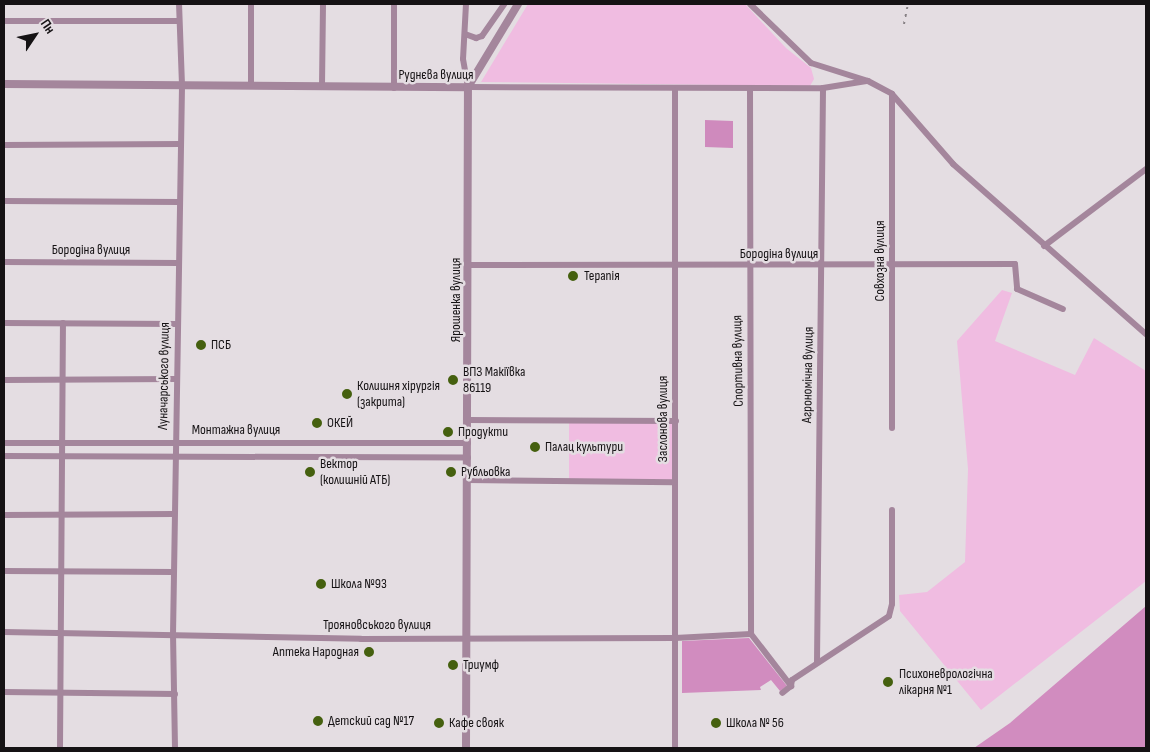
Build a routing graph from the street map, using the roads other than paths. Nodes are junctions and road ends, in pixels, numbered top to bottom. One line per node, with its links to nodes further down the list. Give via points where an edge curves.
1 (179, 4): 10 (street, Луначарського вулиця)
2 (251, 4): 15 (street)
3 (323, 4): 16 (street)
4 (394, 4): 18 (street)
5 (466, 4): 11 (street, Ярошенка вулиця)
6 (504, 4): 11 (street, via 482,36 476,38)
7 (518, 4): 17 (street)
8 (750, 4): 12 (street, via 803,57)
9 (4, 21): 10 (street)
10 (179, 21): 14 (street, Луначарського вулиця)
11 (465, 34): 17 (street, Ярошенка вулиця, via 463,72)
12 (868, 80): 19 (street, Руднєва вулиця); 22 (street)
13 (4, 84): 14 (street, Руднєва вулиця)
14 (182, 85): 15 (street, Руднєва вулиця); 23 (street, Луначарського вулиця)
15 (251, 85): 16 (street, Руднєва вулиця)
16 (322, 86): 18 (street, Руднєва вулиця)
17 (468, 87): 18 (street, Руднєва вулиця); 21 (street, Руднєва вулиця); 31 (street, Ярошенка вулиця)
18 (394, 88)
19 (823, 88): 20 (street, Руднєва вулиця); 33 (street, Агрономічна вулиця)
20 (750, 89): 21 (street, Руднєва вулиця); 35 (street, Спортивна вулиця)
21 (675, 90): 32 (street, Заслонова вулиця)
22 (892, 94): 28 (street, via 953,164); 34 (street, Совхозна вулиця)
23 (181, 144): 24 (street); 27 (street, Луначарського вулиця)
24 (4, 145)
25 (1146, 169): 28 (street)
26 (4, 201): 27 (street)
27 (180, 202): 30 (street, Луначарського вулиця)
28 (1044, 246): 40 (street)
29 (4, 262): 30 (street, Бородіна вулиця)
30 (179, 263): 39 (street, Луначарського вулиця)
31 (469, 265): 32 (street, Бородіна вулиця); 44 (street, Ярошенка вулиця)
32 (675, 265): 35 (street, Бородіна вулиця); 45 (street, Заслонова вулиця)
33 (822, 266): 34 (street, Бородіна вулиця); 35 (street, Бородіна вулиця); 70 (street, Агрономічна вулиця)
34 (892, 266): 36 (street, Бородіна вулиця, via 1015,264 1017,289); 46 (street, Совхозна вулиця)
35 (751, 267): 66 (street, Спортивна вулиця, via 748,271)
36 (1062, 309)
37 (4, 323): 38 (street)
38 (63, 323): 39 (street); 43 (street)
39 (178, 324): 41 (street, Луначарського вулиця)
40 (1146, 334)
41 (177, 379): 43 (street); 49 (street, Луначарського вулиця)
42 (4, 380): 43 (street)
43 (63, 380): 47 (street)
44 (468, 420): 45 (street); 50 (street, Ярошенка вулиця)
45 (676, 420): 56 (street, Заслонова вулиця)
46 (892, 428)
47 (62, 442): 48 (street, Монтажна вулиця); 49 (street, Монтажна вулиця); 52 (street)
48 (4, 443)
49 (176, 443): 50 (street, Монтажна вулиця); 53 (street, Луначарського вулиця)
50 (468, 443): 54 (street, Ярошенка вулиця)
51 (4, 456): 52 (street, Монтажна вулиця)
52 (62, 456): 53 (street, Монтажна вулиця); 59 (street)
53 (175, 457): 54 (street, Монтажна вулиця, via 205,460); 58 (street, Луначарського вулиця)
54 (468, 458): 55 (street, Ярошенка вулиця)
55 (468, 480): 56 (street); 68 (street, Ярошенка вулиця)
56 (675, 482): 69 (street, Заслонова вулиця)
57 (892, 510): 70 (street, via 892,604 889,616)
58 (174, 514): 59 (street); 63 (street, Луначарського вулиця)
59 (62, 515): 60 (street); 62 (street)
60 (4, 516)
61 (4, 571): 62 (street)
62 (63, 572): 63 (street); 65 (street)
63 (174, 572): 67 (street, Луначарського вулиця)
64 (4, 632): 65 (street, Трояновського вулиця)
65 (62, 633): 67 (street, Трояновського вулиця); 73 (street)
66 (751, 634): 69 (street, Трояновського вулиця); 71 (street)
67 (173, 635): 68 (street, Трояновського вулиця); 75 (street, Луначарського вулиця)
68 (467, 638): 69 (street, Трояновського вулиця); 78 (street, Ярошенка вулиця)
69 (675, 638): 79 (street, Заслонова вулиця)
70 (817, 662): 71 (street, via 792,680)
71 (791, 686): 74 (street)
72 (4, 692): 73 (street)
73 (60, 693): 75 (street); 76 (street)
74 (782, 693)
75 (175, 694): 77 (street, Луначарського вулиця)
76 (60, 748)
77 (175, 748)
78 (466, 748)
79 (675, 748)

